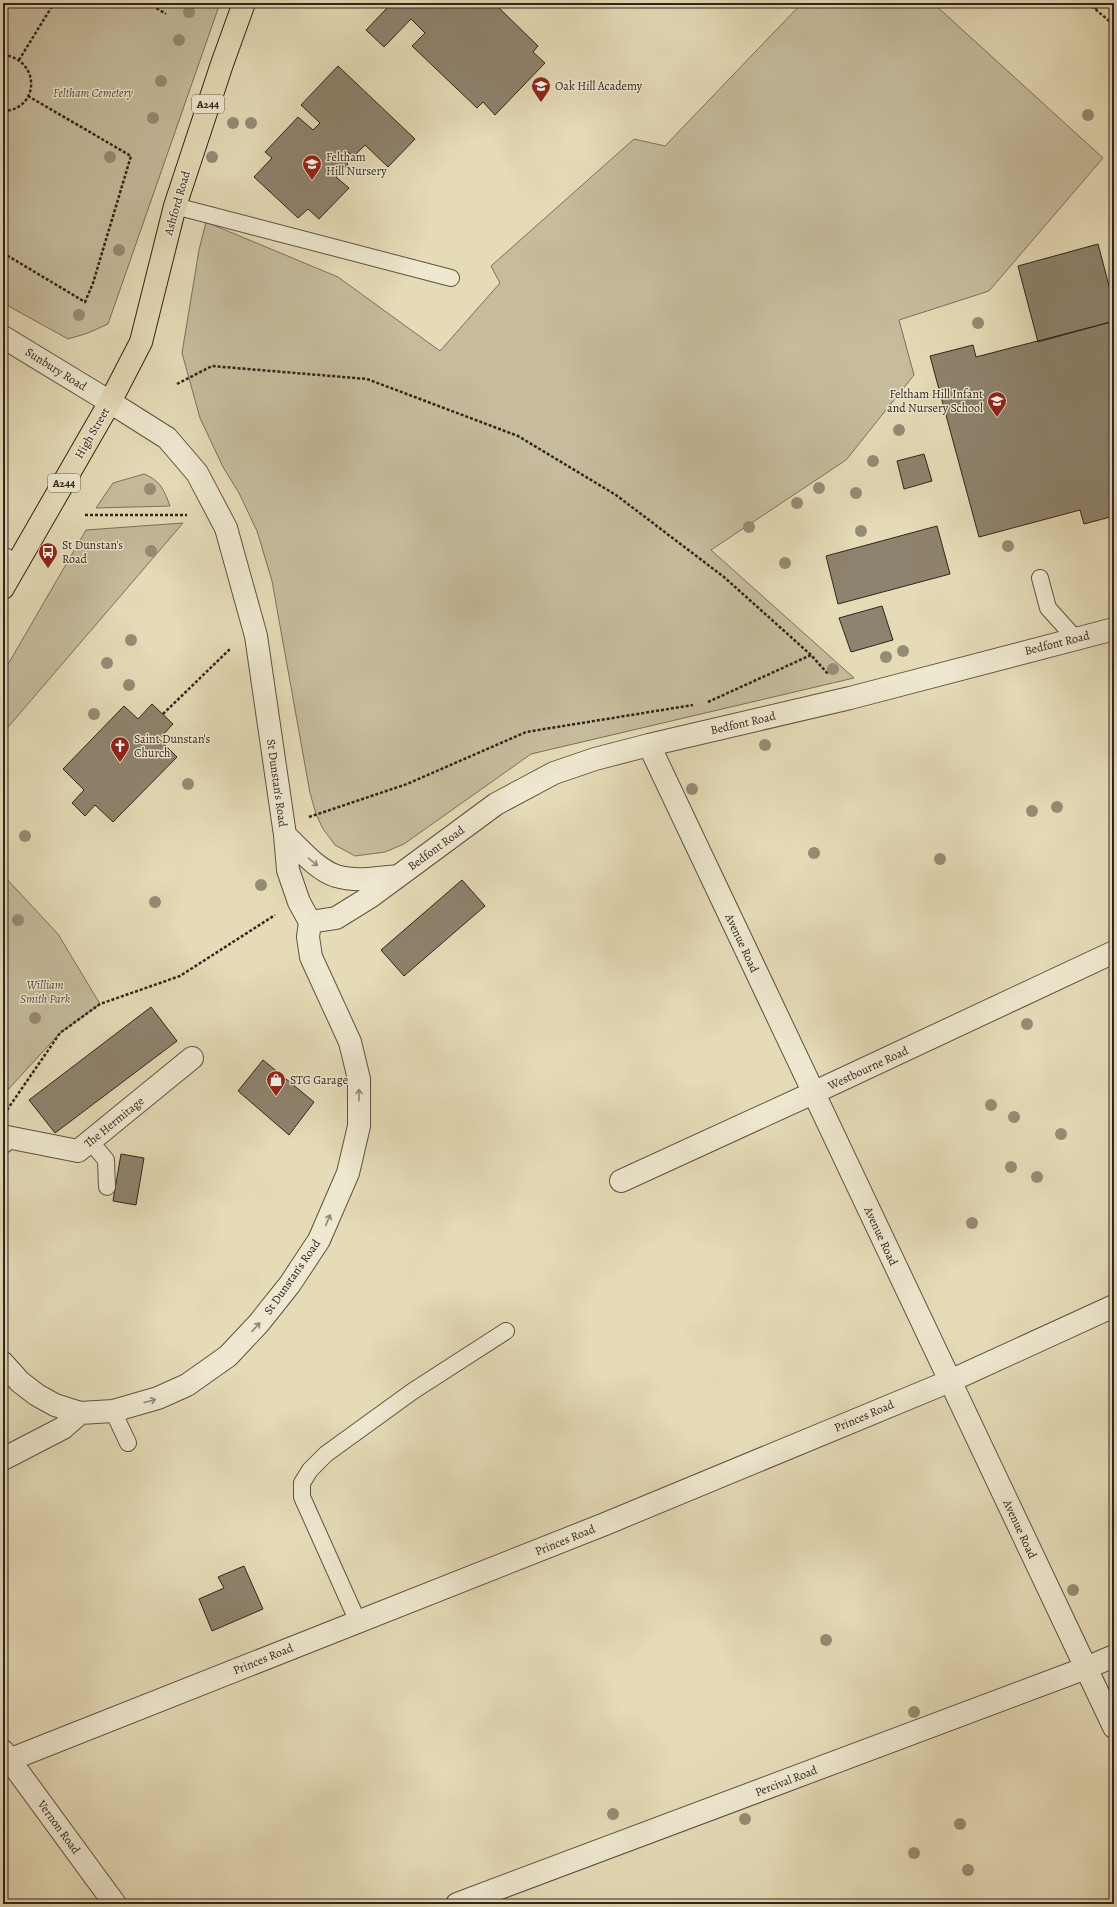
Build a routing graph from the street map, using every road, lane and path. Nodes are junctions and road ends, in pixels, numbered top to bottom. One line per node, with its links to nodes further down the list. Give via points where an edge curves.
1 (54, 3): 10 (path)
2 (148, 3): 7 (path)
3 (244, 3): 13 (main road, Ashford Road / A244)
4 (1088, 3): 6 (path)
5 (1100, 3): 6 (path)
6 (1095, 9): 8 (path)
7 (166, 14)
8 (1114, 25)
9 (3, 56): 10 (path)
10 (19, 60): 11 (path, via 31,80)
11 (28, 96): 12 (path, via 17,108); 14 (path, via 130,156 93,283 85,302)
12 (3, 111)
13 (175, 206): 15 (lane); 18 (main road, Ashford Road / A244, via 141,342)
14 (3, 253)
15 (451, 278)
16 (3, 337): 18 (street, Sunbury Road)
17 (177, 384): 27 (path, via 212,366 367,379 518,436 616,495 724,577)
18 (110, 402): 21 (main road, High Street / A244); 33 (street, St Dunstan's Road, via 167,438 198,473 226,528 256,636)
19 (85, 515): 20 (path)
20 (187, 515)
21 (10, 559): 23 (main road, High Street / A244)
22 (1040, 578): 25 (lane, via 1048,608)
23 (3, 588)
24 (1114, 629): 25 (street, Bedfont Road)
25 (1075, 638): 28 (street, Bedfont Road)
26 (230, 648): 31 (path)
27 (811, 655): 28 (path); 29 (path)
28 (850, 698): 32 (street, Bedfont Road)
29 (706, 703)
30 (698, 704): 33 (path, via 526,732 407,784)
31 (163, 714)
32 (649, 745): 34 (street, Bedfont Road, via 595,759 554,773 532,784 496,804); 39 (street, Avenue Road)
33 (284, 831): 34 (street, St Dunstan's Road, one-way to 34, via 316,864 336,876 363,879); 35 (street, St Dunstan's Road, via 288,870)
34 (398, 876): 36 (street, via 336,918)
35 (299, 902): 36 (street, St Dunstan's Road); 40 (path, via 180,976 100,1004 60,1033)
36 (310, 922): 49 (street, St Dunstan's Road, one-way to 36, via 158,1398 187,1385 228,1356 260,1323 319,1240 348,1173 359,1126 359,1079 350,1042 311,957 308,937)
37 (1114, 952): 39 (street, Westbourne Road)
38 (192, 1058): 41 (street, The Hermitage)
39 (813, 1094): 43 (street, Westbourne Road); 48 (street, Avenue Road)
40 (3, 1115)
41 (90, 1141): 42 (street, The Hermitage, via 78,1151 7,1138); 44 (lane, via 106,1160)
42 (3, 1142)
43 (621, 1181)
44 (107, 1187)
45 (1114, 1306): 48 (street, Princes Road)
46 (506, 1331): 53 (lane, via 413,1391 326,1454 310,1470 302,1483 302,1497)
47 (3, 1363): 50 (street, St Dunstan's Road, via 20,1382 37,1395 55,1405)
48 (950, 1380): 53 (street, Princes Road, via 605,1524); 55 (street, Avenue Road)
49 (113, 1411): 50 (street, St Dunstan's Road); 51 (lane)
50 (80, 1413): 52 (street, via 63,1428)
51 (128, 1443)
52 (3, 1459)
53 (358, 1622): 57 (street, Princes Road)
54 (1114, 1656): 55 (street, Percival Road)
55 (1086, 1668): 56 (street, Avenue Road); 59 (street, Percival Road)
56 (1114, 1727)
57 (6, 1755): 58 (street, Vernon Road)
58 (114, 1904)
59 (457, 1904)

